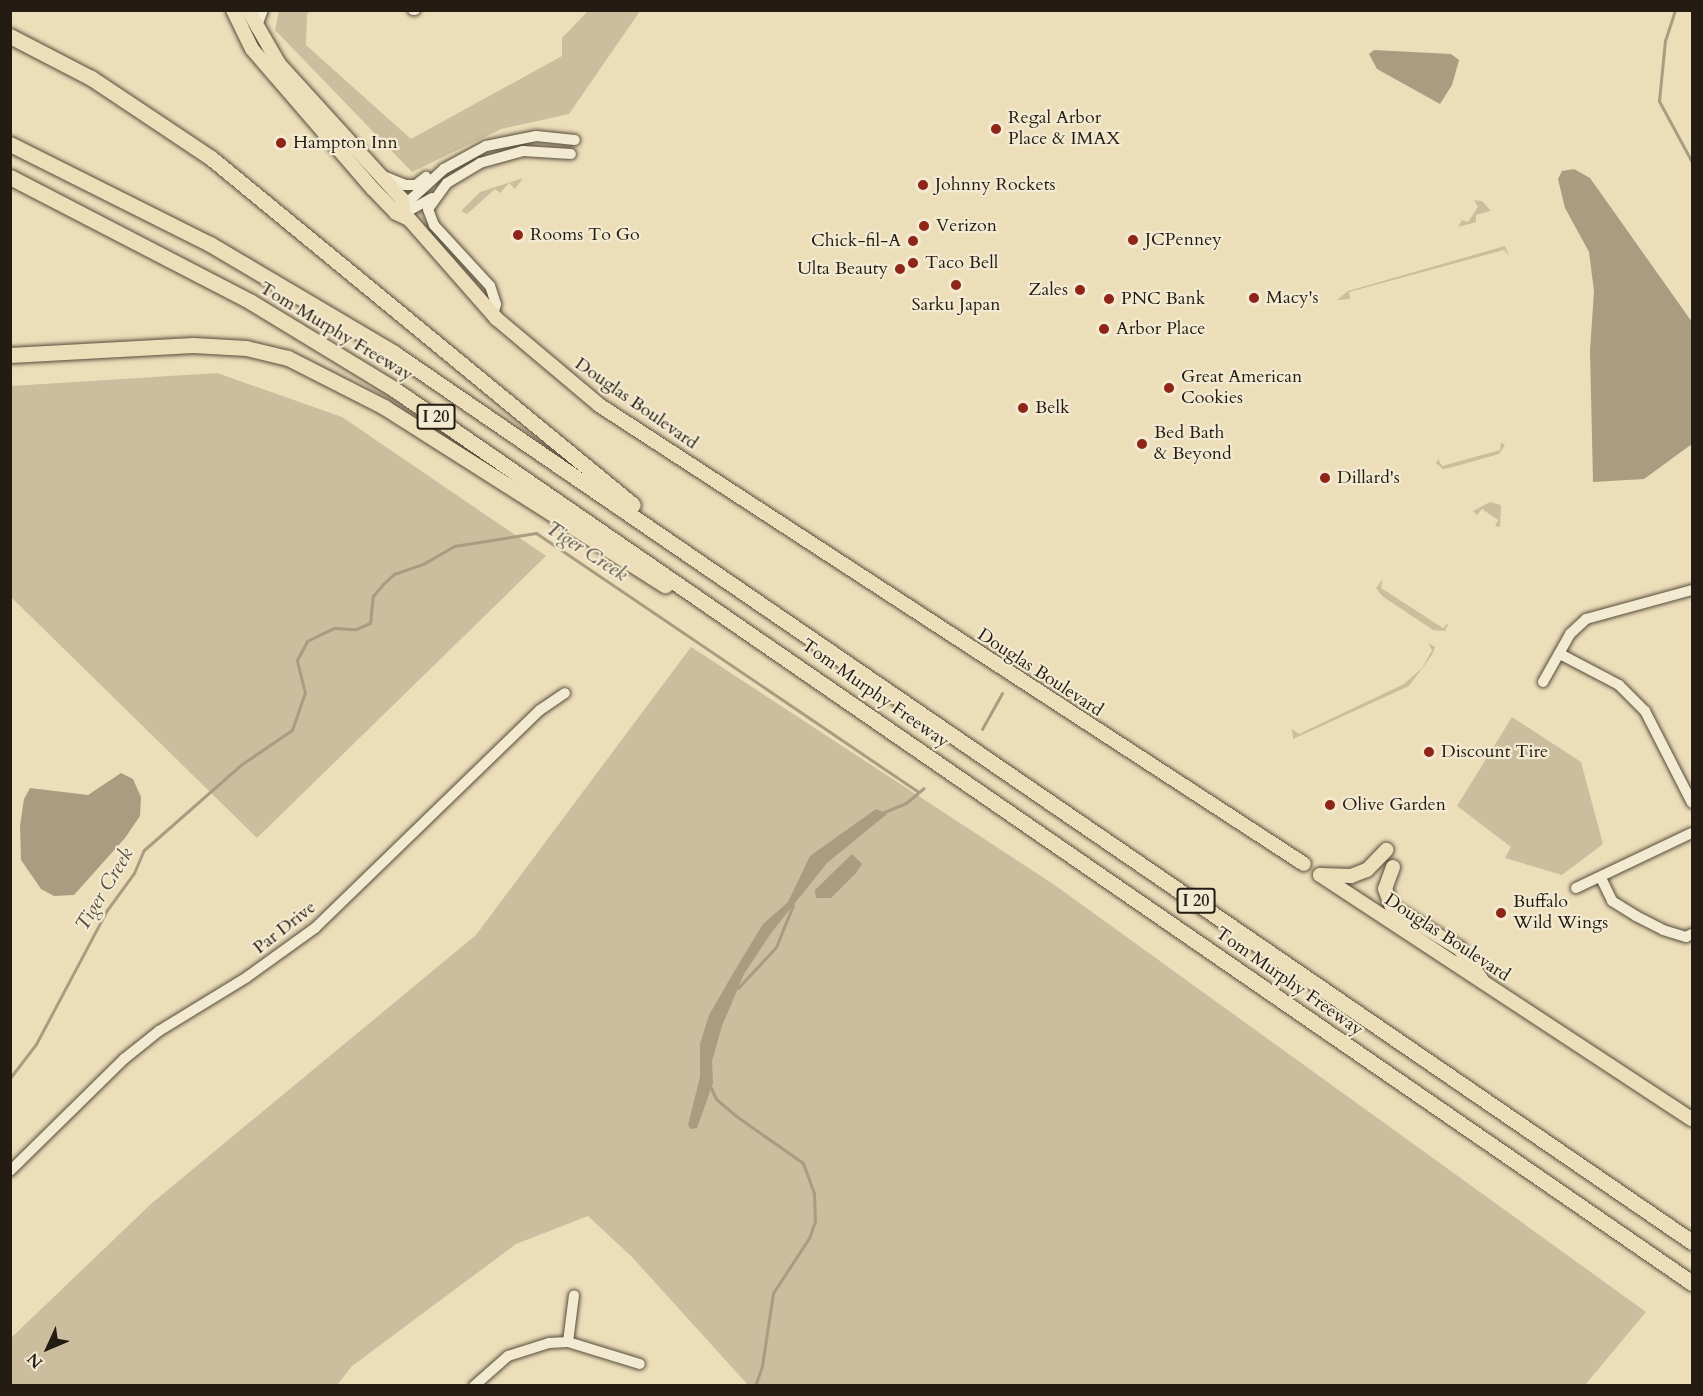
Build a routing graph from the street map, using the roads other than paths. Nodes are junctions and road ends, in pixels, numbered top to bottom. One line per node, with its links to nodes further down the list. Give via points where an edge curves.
1 (233, 10): 6 (main road, Douglas Boulevard)
2 (248, 10): 4 (main road, Douglas Boulevard)
3 (263, 10): 4 (street)
4 (256, 28): 7 (main road, Douglas Boulevard)
5 (10, 36): 18 (highway, via 91,78 225,169)
6 (244, 37): 7 (main road, via 252,38 280,74); 15 (main road, Douglas Boulevard, via 296,104 396,213)
7 (293, 79): 12 (main road, Douglas Boulevard)
8 (575, 140): 11 (street, via 536,136 486,146)
9 (10, 144): 18 (highway, Tom Murphy Freeway / I 20, via 129,201 290,289 428,375)
10 (571, 154): 14 (street, via 523,151 480,163 447,183)
11 (444, 169): 12 (street, via 436,168 417,184 405,185); 15 (street, via 410,200)
12 (379, 174): 15 (main road, Douglas Boulevard, via 402,199)
13 (10, 177): 23 (highway, Tom Murphy Freeway / I 20, via 160,252 341,356)
14 (436, 195): 15 (street); 16 (street, via 428,209 434,225 490,286 496,304)
15 (403, 214): 16 (main road, Douglas Boulevard)
16 (493, 315): 27 (main road, Douglas Boulevard, via 599,405)
17 (10, 355): 23 (highway, via 218,345 267,352 306,364 384,406)
18 (700, 561): 36 (highway, Tom Murphy Freeway / I 20)
19 (1692, 590): 20 (street, via 1586,619 1570,634)
20 (1560, 654): 21 (street); 24 (street, via 1619,685 1645,711)
21 (1543, 682)
22 (565, 693): 35 (street, Par Drive, via 540,710 315,928 247,977 159,1031 124,1059)
23 (840, 694): 37 (highway, Tom Murphy Freeway / I 20)
24 (1692, 803)
25 (1692, 833): 30 (street)
26 (1386, 850): 29 (main road, via 1367,870 1351,876)
27 (1304, 864): 29 (street, Douglas Boulevard)
28 (1393, 867): 33 (main road, via 1385,889 1392,907 1460,949)
29 (1320, 875): 33 (main road, Douglas Boulevard)
30 (1601, 879): 31 (street); 32 (street, via 1612,901 1663,930)
31 (1576, 888)
32 (1690, 937)
33 (1487, 986): 34 (main road, Douglas Boulevard)
34 (1692, 1119)
35 (10, 1172)
36 (1692, 1242)
37 (1692, 1283)
38 (574, 1296): 39 (street)
39 (568, 1342): 40 (street); 41 (street, via 520,1350)
40 (640, 1364)
41 (474, 1386)

